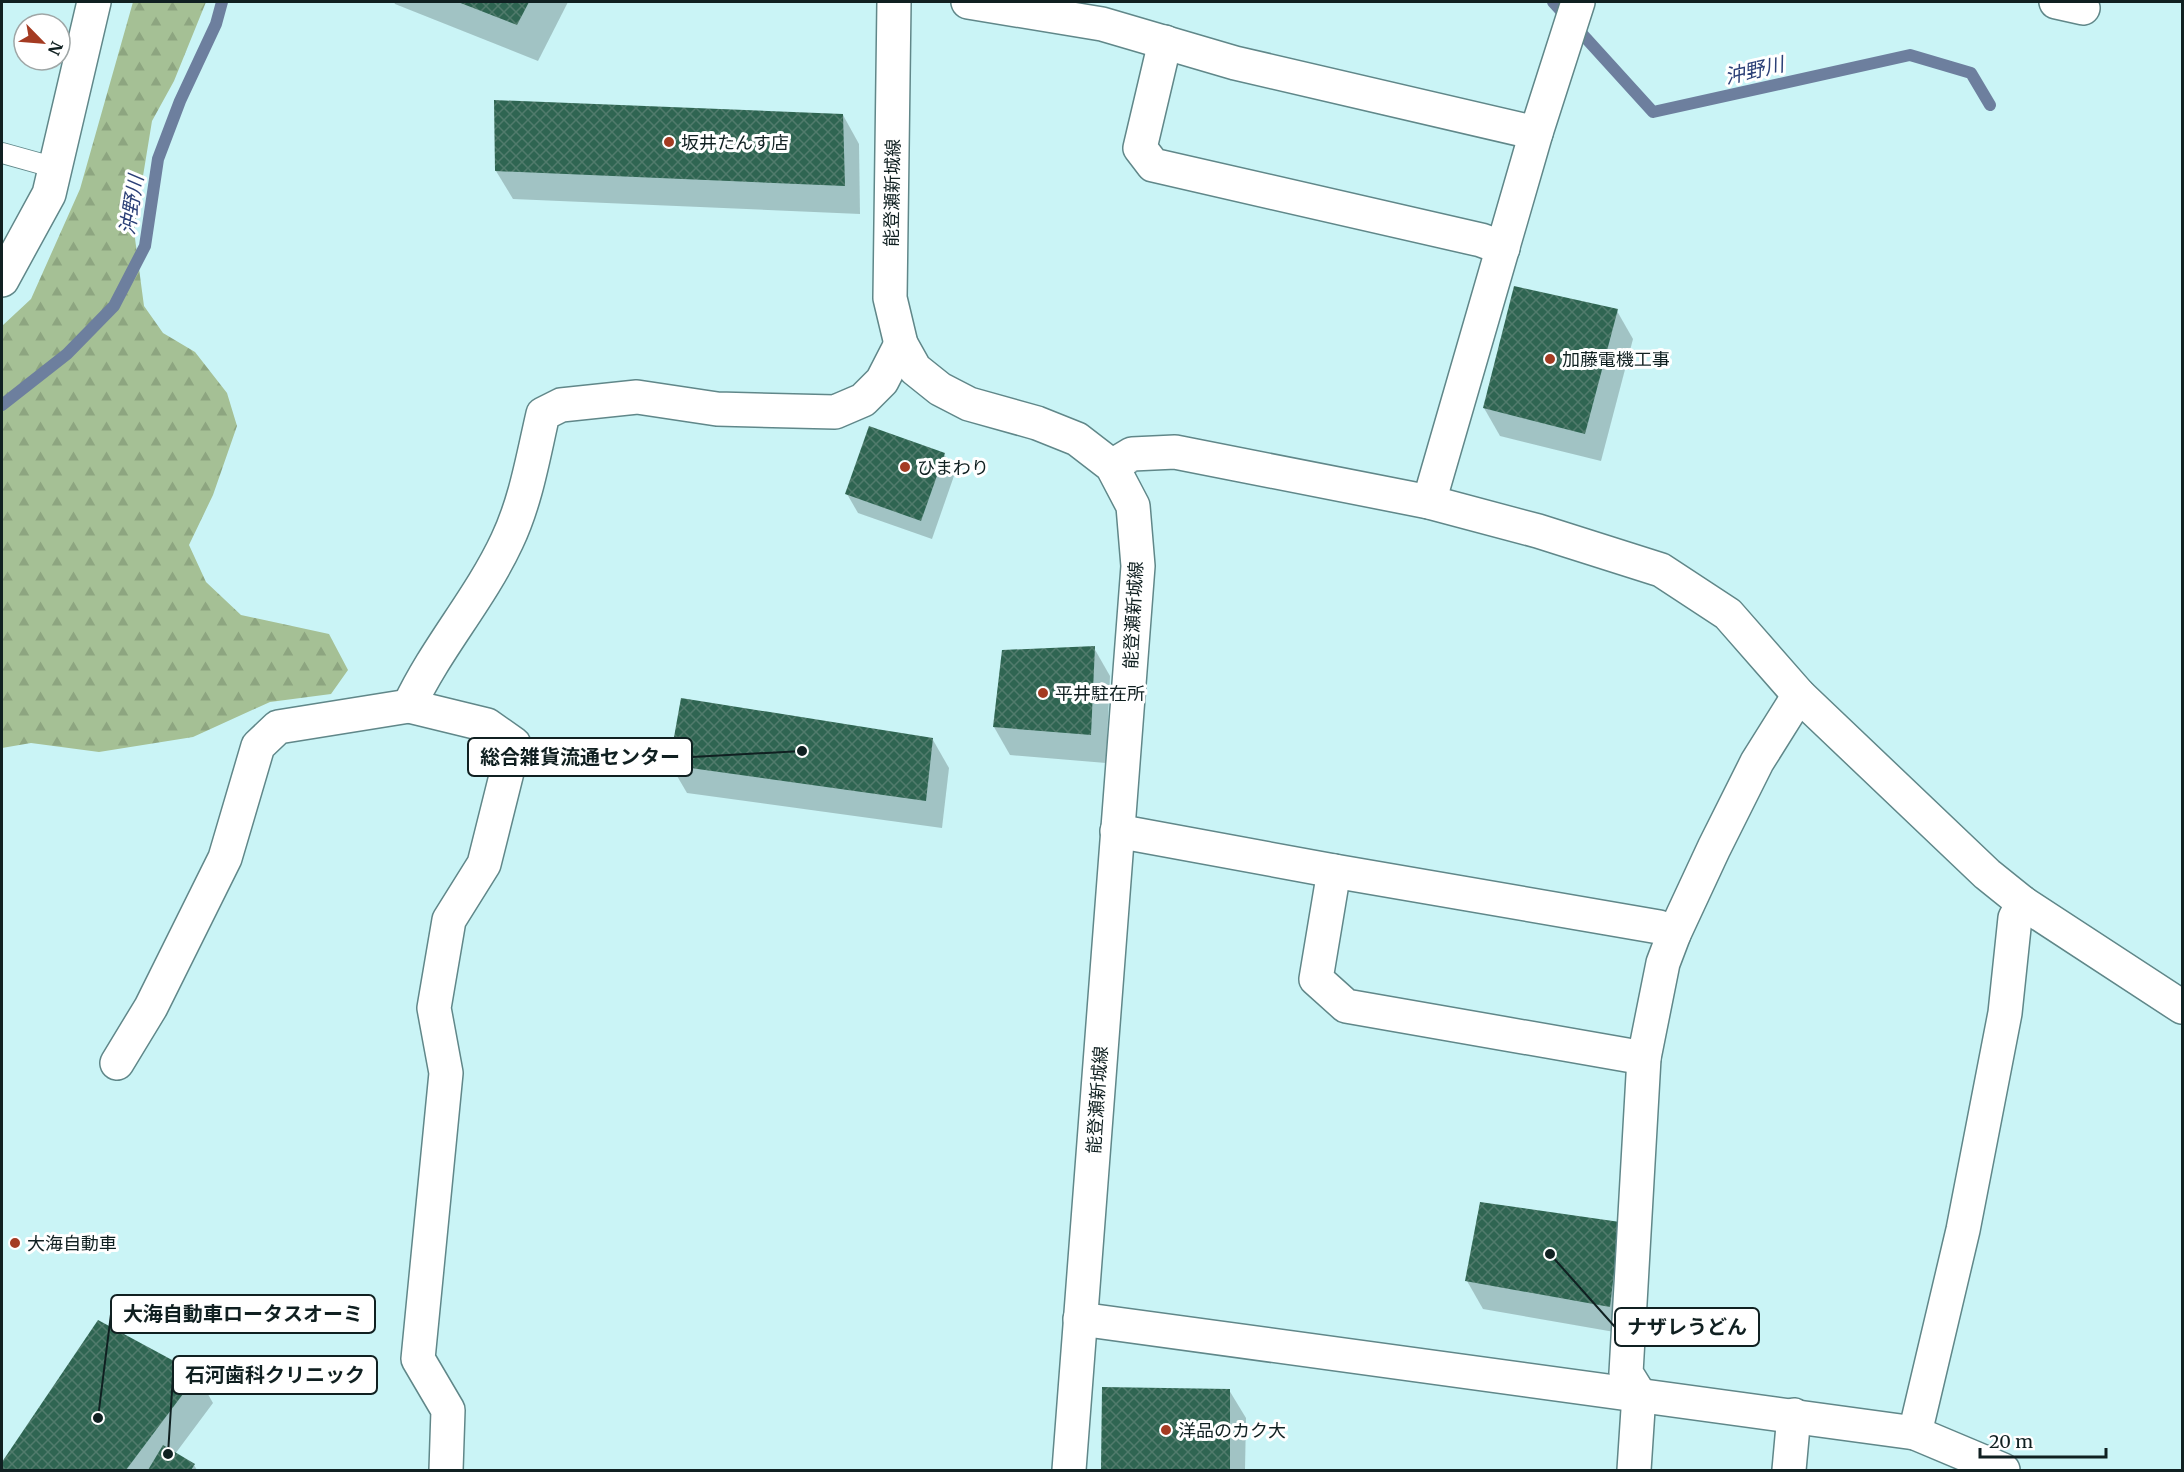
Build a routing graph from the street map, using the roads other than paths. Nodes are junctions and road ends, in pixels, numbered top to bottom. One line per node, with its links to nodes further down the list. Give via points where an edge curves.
1 (94, 2): 8 (street)
2 (894, 2): 11 (street, 能登瀬新城線, via 890,298)
3 (968, 2): 5 (street, via 1102,24)
4 (1578, 2): 6 (street)
5 (1165, 42): 6 (street, via 1235,63); 9 (street, via 1140,148 1153,165)
6 (1536, 132): 9 (street)
7 (2, 153): 8 (lane)
8 (56, 168): 10 (street, via 49,194)
9 (1503, 248): 13 (street)
10 (2, 280)
11 (901, 344): 12 (street, 能登瀬新城線, via 915,369 940,389 969,404 1077,439); 15 (street, via 882,381 863,400 835,412 717,409 636,398 561,405 543,414 521,509 506,543)
12 (1112, 466): 13 (street, via 1132,454 1175,452); 16 (street, 能登瀬新城線, via 1133,506 1138,566)
13 (1429, 502): 14 (street, via 1660,570 1728,614)
14 (1798, 695): 18 (street, via 1987,874); 19 (street, via 1757,762)
15 (409, 706): 22 (street, via 278,727 258,746 225,858 151,1006); 27 (street, via 487,725 514,744 484,864 448,920 434,1008 446,1073 418,1359 448,1410)
16 (1117, 831): 17 (street); 23 (street, 能登瀬新城線)
17 (1334, 871): 19 (street, via 1659,927); 21 (street, via 1316,979 1346,1006)
18 (2023, 903): 20 (street); 26 (street, via 2015,918 2005,1013 1963,1230)
19 (1674, 934): 21 (street, via 1663,963)
20 (2182, 1007)
21 (1644, 1058): 24 (street, via 1626,1374)
22 (117, 1063)
23 (1080, 1319): 24 (street); 28 (street, 能登瀬新城線)
24 (1639, 1394): 25 (street); 29 (street)
25 (1794, 1415): 26 (street); 30 (street)
26 (1915, 1433): 31 (street)
27 (446, 1470)
28 (1069, 1470)
29 (1634, 1470)
30 (1789, 1470)
31 (2003, 1470)

